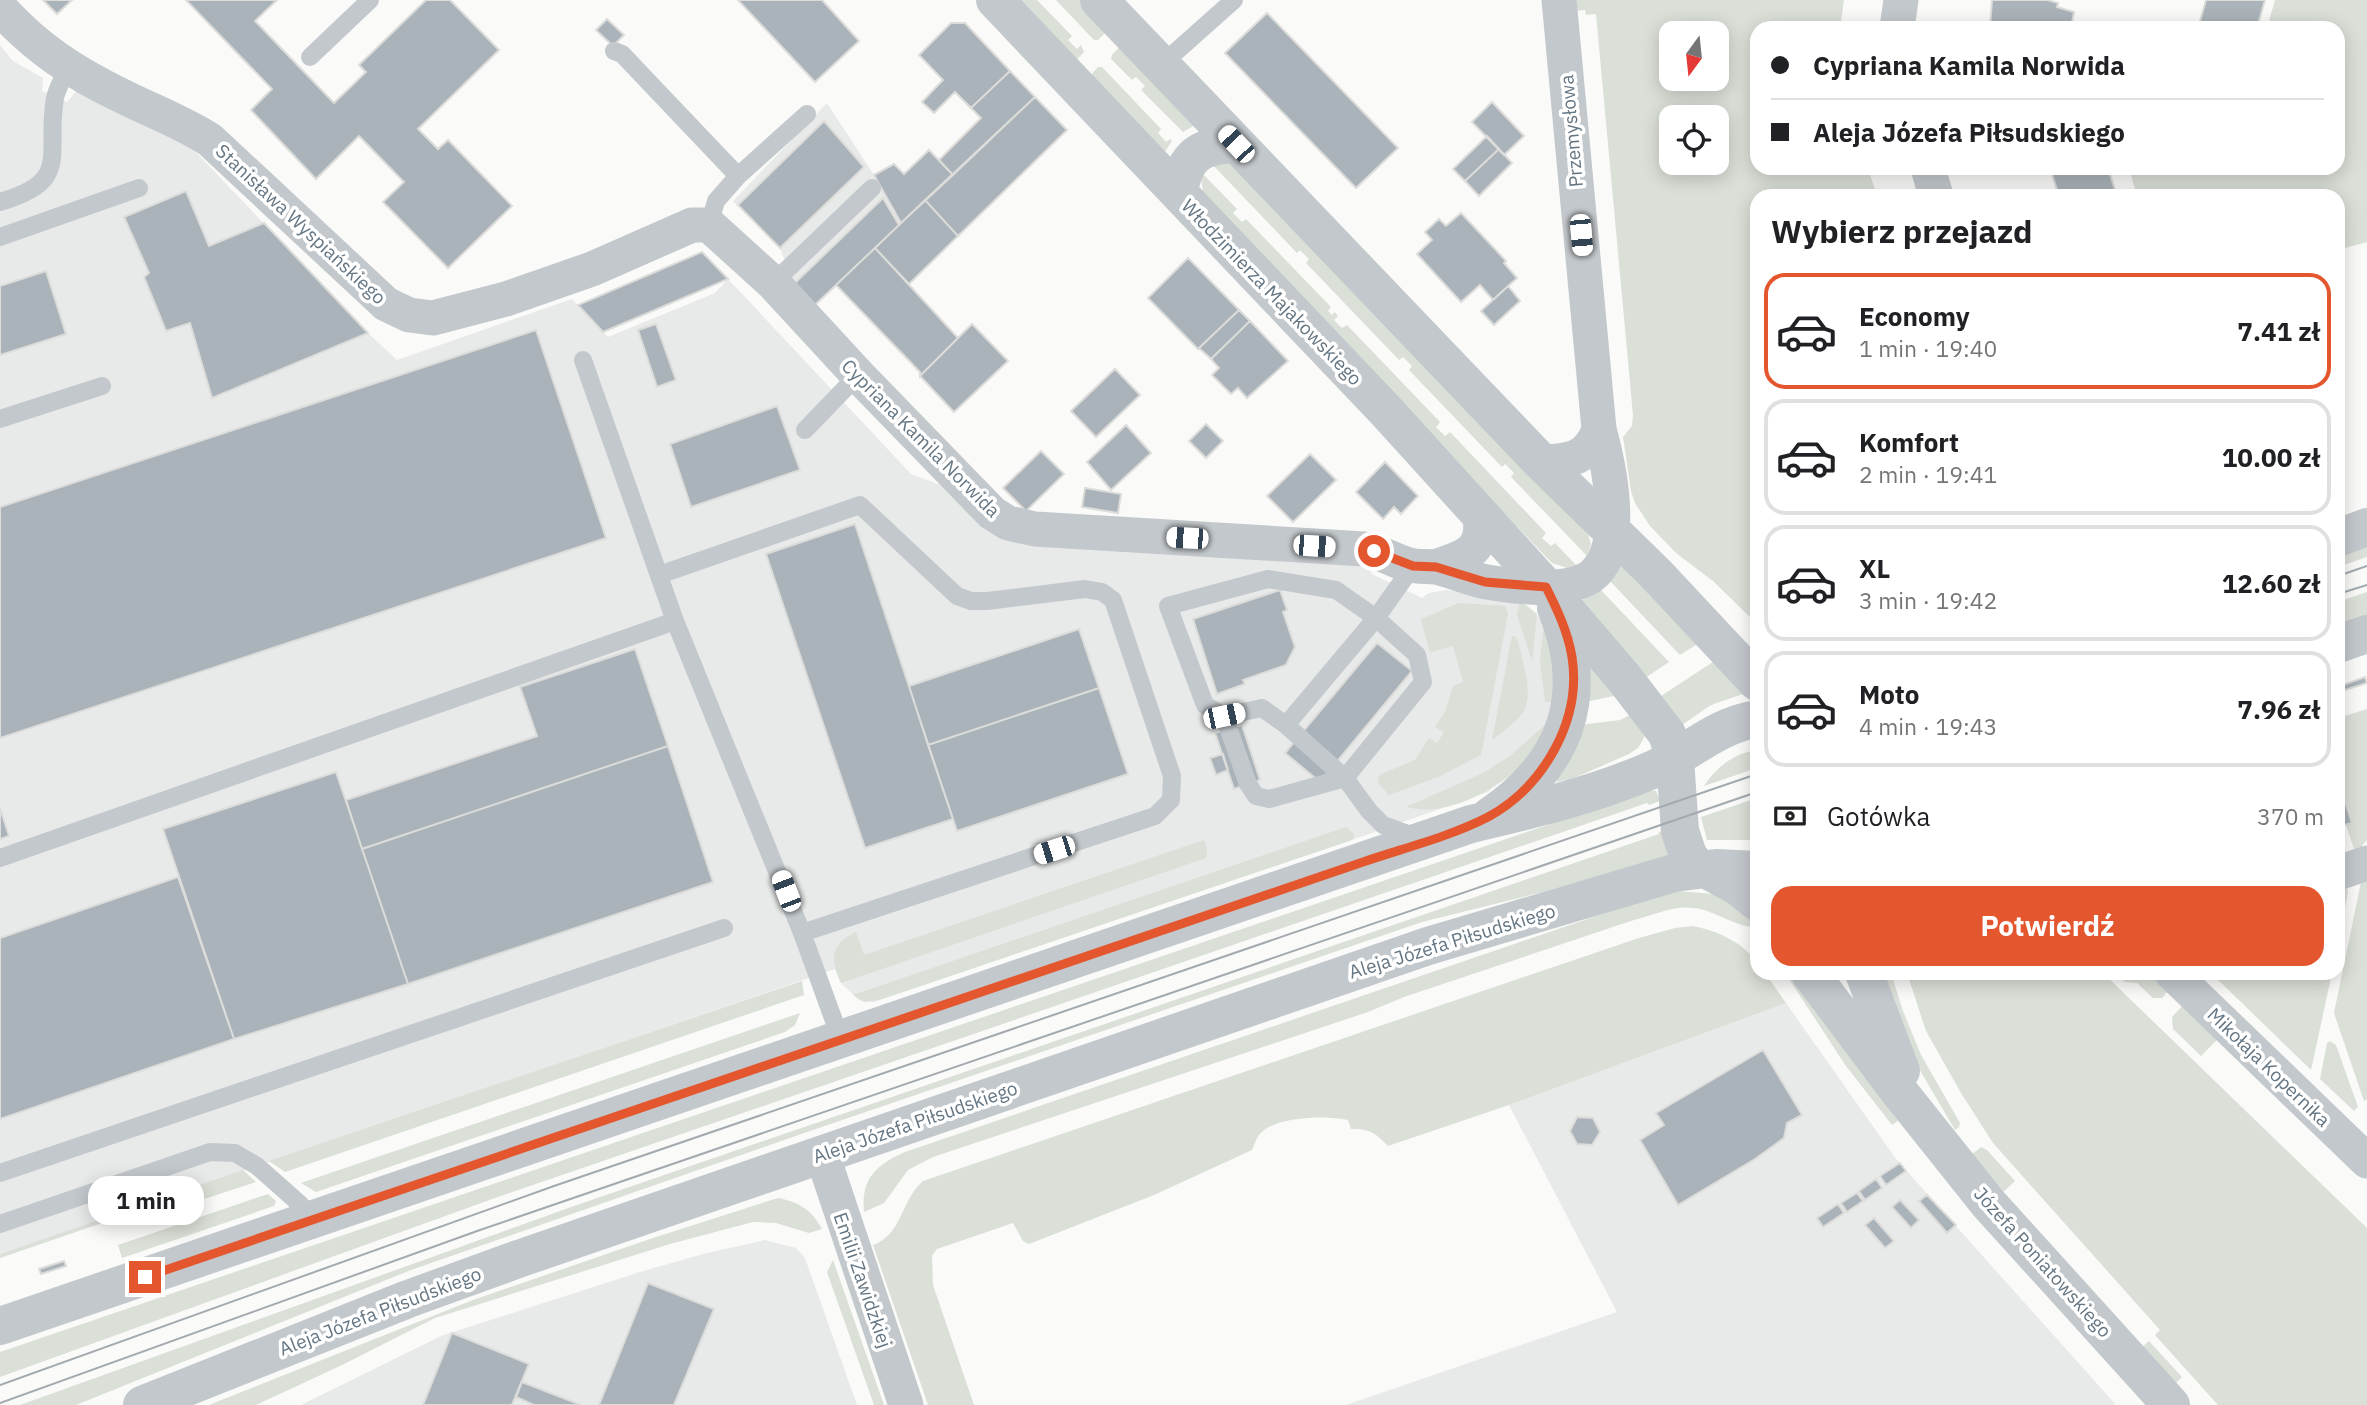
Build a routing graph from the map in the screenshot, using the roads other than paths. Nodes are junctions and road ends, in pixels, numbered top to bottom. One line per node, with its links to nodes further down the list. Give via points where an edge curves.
1 (370, 0): 10 (lane)
2 (995, 0): 18 (street, Włodzimierza Majakowskiego)
3 (1099, 0): 11 (street)
4 (1234, 0): 11 (lane)
5 (1559, 0): 27 (street, Przemysłowa)
6 (1901, 0): 8 (street)
7 (0, 8): 12 (street, Stanisława Wyspiańskiego, via 24,35)
8 (1898, 21)
9 (614, 51): 15 (lane, via 622,54)
10 (310, 57)
11 (1161, 65): 14 (street)
12 (68, 67): 19 (lane, via 55,97 51,165 46,177 37,188); 20 (street, Stanisława Wyspiańskiego, via 209,140 386,304 409,314 433,317 506,299 605,264 692,225)
13 (807, 114): 15 (lane)
14 (1236, 144): 18 (street, via 1217,144 1194,155 1181,176); 29 (street)
15 (738, 176): 20 (lane, via 716,201)
16 (139, 188): 21 (lane)
17 (872, 188): 22 (lane)
18 (1179, 193): 30 (street, Włodzimierza Majakowskiego)
19 (0, 202)
20 (709, 225): 22 (street, Cypriana Kamila Norwida)
21 (0, 237)
22 (773, 283): 24 (street, Cypriana Kamila Norwida)
23 (583, 360): 35 (lane)
24 (858, 375): 28 (lane); 34 (street, Cypriana Kamila Norwida, via 992,513 1008,523 1035,529 1364,550)
25 (102, 386): 26 (lane)
26 (0, 419)
27 (1599, 429): 29 (street, via 1595,442 1574,458); 32 (street, Przemysłowa, via 1607,460)
28 (805, 430)
29 (1541, 462): 32 (street)
30 (1480, 514): 34 (street, via 1482,531 1470,552); 36 (street, Włodzimierza Majakowskiego)
31 (2367, 527): 33 (street)
32 (1613, 533): 36 (street, via 1594,574 1571,584); 41 (street)
33 (2345, 535)
34 (1424, 567): 36 (street, Cypriana Kamila Norwida, via 1485,582); 37 (lane)
35 (659, 575): 38 (lane); 56 (lane, via 860,505 957,596 987,601 1085,589 1113,600 1172,776 1171,800 1155,816)
36 (1546, 587): 45 (street, Włodzimierza Majakowskiego, via 1664,729); 47 (street, via 1572,658 1568,715 1554,751 1531,783 1504,806)
37 (1376, 618): 42 (lane, via 1336,590 1268,579 1168,606 1205,705); 44 (lane); 46 (lane, via 1417,655 1423,682)
38 (674, 621): 49 (lane); 56 (lane)
39 (2367, 634): 40 (street)
40 (2345, 642)
41 (1750, 675)
42 (1224, 716): 44 (lane, via 1262,708); 46 (lane, via 1255,796 1269,799)
43 (1750, 720): 45 (street, via 1729,725)
44 (1286, 725): 46 (lane)
45 (1675, 760): 47 (street, via 1564,802); 51 (street, Włodzimierza Majakowskiego, via 1680,831 1688,855)
46 (1345, 778): 48 (lane, via 1383,825)
47 (1471, 824): 48 (street)
48 (1425, 841): 60 (street)
49 (0, 858)
50 (2367, 863): 53 (street)
51 (1701, 869): 52 (street, Aleja Józefa Piłsudskiego); 54 (street); 62 (street, Aleja Józefa Piłsudskiego, via 1427,946)
52 (1750, 870)
53 (2345, 871)
54 (1750, 897)
55 (724, 928): 64 (lane)
56 (802, 933): 60 (lane)
57 (1816, 980): 61 (street, Józefa Poniatowskiego)
58 (1867, 980): 61 (street, Józefa Poniatowskiego)
59 (2179, 980): 63 (street, Mikołaja Kopernika)
60 (841, 1040): 65 (street)
61 (1920, 1115): 70 (street, Józefa Poniatowskiego, via 1988,1203)
62 (822, 1154): 68 (street, Aleja Józefa Piłsudskiego, via 464,1278); 69 (street, Emilii Zawidzkiej)
63 (2367, 1161)
64 (0, 1174)
65 (307, 1221): 66 (lane, via 301,1205 277,1182 243,1156 226,1151 210,1152); 67 (street)
66 (0, 1224)
67 (0, 1326)
68 (142, 1405)
69 (906, 1405)
70 (2171, 1405)

